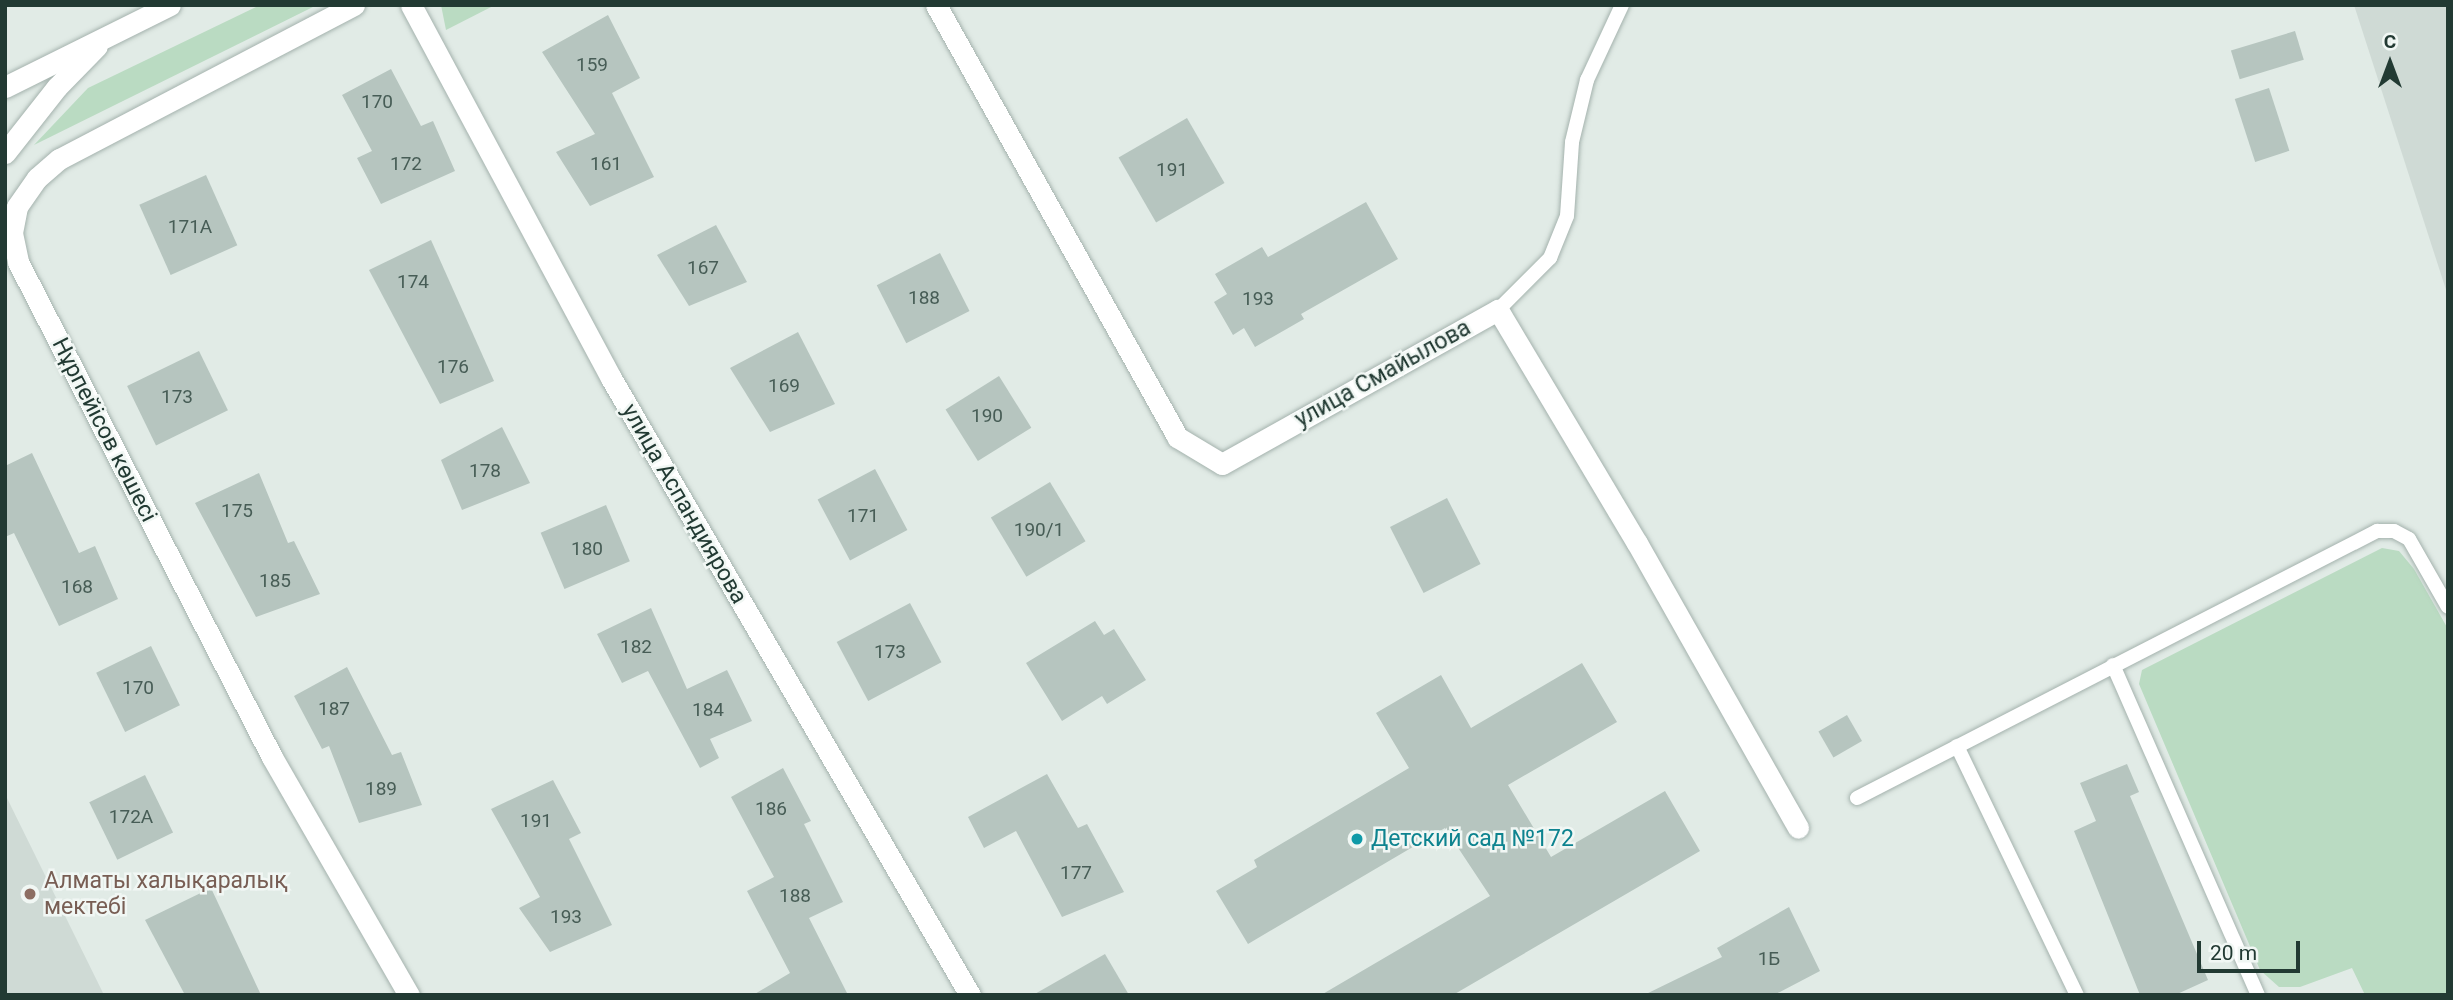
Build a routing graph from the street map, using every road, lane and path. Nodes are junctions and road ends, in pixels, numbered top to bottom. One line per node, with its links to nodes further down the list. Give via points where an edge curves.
1 (170, 5): 6 (street)
2 (354, 5): 15 (street, Нұрпейісов көшесі, via 60,159 37,178 17,207 12,233 18,262 272,757)
3 (411, 5): 16 (street, улица Аспандиярова, via 611,378)
4 (936, 5): 9 (street, улица Смайылова, via 1177,437 1222,464)
5 (1622, 5): 9 (lane, via 1587,80 1572,142 1567,216 1550,258)
6 (108, 35): 7 (street); 8 (street, via 57,87)
7 (5, 87)
8 (5, 153)
9 (1497, 310): 14 (street, улица Смайылова, via 1637,543)
10 (2448, 607): 11 (lane, via 2409,539 2394,531 2377,531)
11 (2113, 665): 12 (lane); 18 (lane)
12 (1957, 746): 13 (lane); 17 (lane)
13 (1857, 798)
14 (1798, 828)
15 (409, 995)
16 (970, 995)
17 (2077, 995)
18 (2258, 995)

